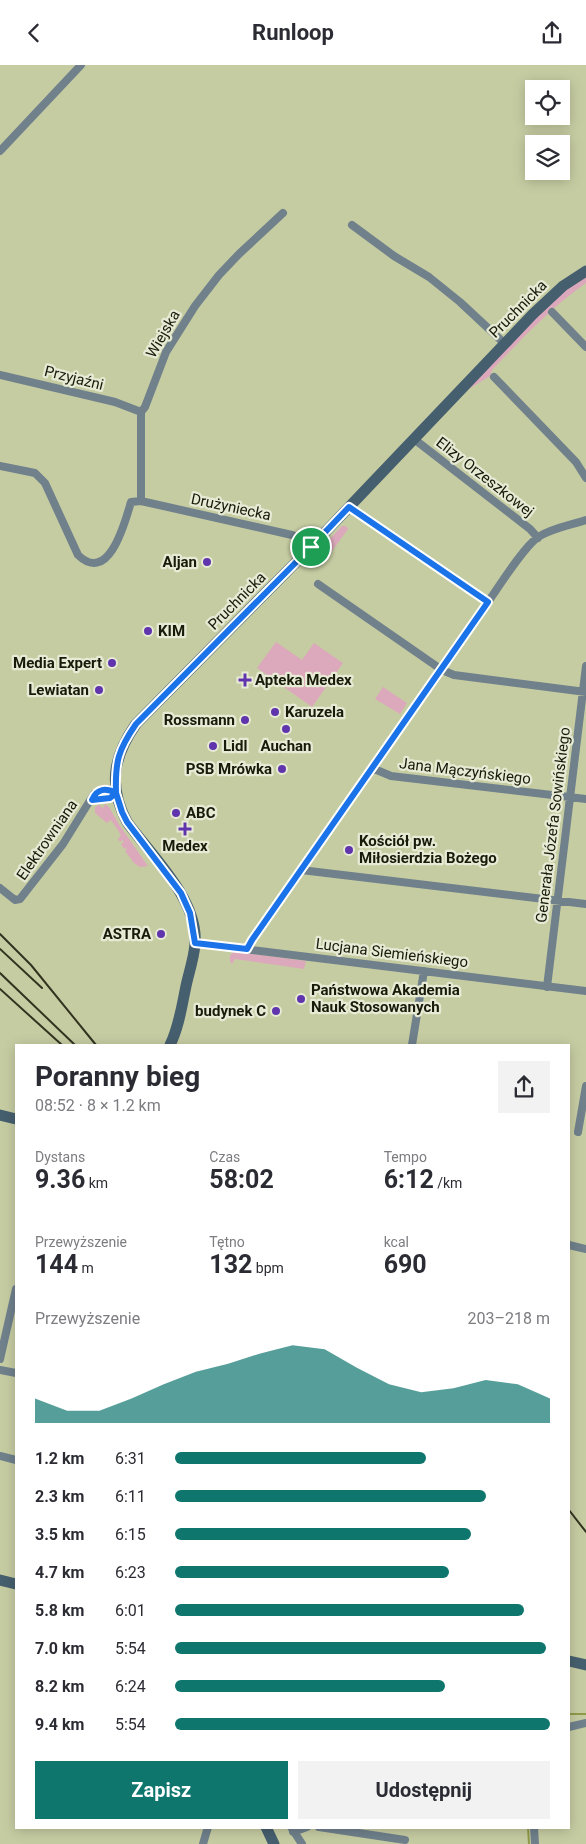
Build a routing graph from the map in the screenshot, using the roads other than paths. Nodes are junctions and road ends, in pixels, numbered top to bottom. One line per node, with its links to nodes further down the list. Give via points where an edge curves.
1 (81, 65): 2 (street)
2 (0, 151)
3 (283, 213): 11 (street, Wiejska, via 239,254 196,306 166,352)
4 (352, 225): 7 (street, via 429,277)
5 (586, 271): 7 (main road, Pruchnicka, via 549,298)
6 (552, 313): 8 (street)
7 (504, 343): 12 (main road, Pruchnicka)
8 (586, 347)
9 (0, 375): 11 (street, Przyjaźni, via 115,402)
10 (494, 377): 14 (street, via 576,462)
11 (141, 413): 15 (street, Wiejska)
12 (414, 439): 16 (main road, Pruchnicka); 18 (street, Elizy Orzeszkowej)
13 (0, 466): 15 (street, Drużyniecka, via 35,473 45,483 78,555 84,561 103,562 114,547 131,502)
14 (586, 477)
15 (141, 501): 19 (street, Drużyniecka, via 292,535)
16 (349, 507): 19 (main road, Pruchnicka); 21 (street)
17 (586, 520): 18 (street)
18 (538, 538): 21 (street)
19 (311, 547): 26 (main road, Pruchnicka, via 136,724 121,749 116,768)
20 (318, 584): 23 (street)
21 (488, 602): 23 (street)
22 (586, 666): 24 (street, Generała Józefa Sowińskiego)
23 (442, 670): 24 (street, via 454,675); 25 (street)
24 (584, 691): 27 (street, Generała Józefa Sowińskiego)
25 (372, 768): 27 (street, Jana Mączyńskiego, via 391,776); 29 (street)
26 (116, 793): 30 (street, Elektrowniana, via 103,789 94,794 63,844 20,899 14,900); 33 (main road, Pruchnicka, via 127,822 181,893 190,913)
27 (570, 797): 28 (street, Jana Mączyńskiego); 31 (street, Generała Józefa Sowińskiego)
28 (586, 799)
29 (301, 870): 31 (street); 34 (street)
30 (0, 887)
31 (558, 901): 32 (street); 36 (street, Generała Józefa Sowińskiego)
32 (586, 904)
33 (195, 943): 34 (street, Lucjana Siemieńskiego); 38 (main road, Pruchnicka)
34 (247, 949): 35 (street, Lucjana Siemieńskiego)
35 (424, 971): 36 (street, Lucjana Siemieńskiego); 39 (street)
36 (547, 987): 37 (street, Lucjana Siemieńskiego)
37 (586, 991)
38 (170, 1044)
39 (412, 1044)
40 (586, 1086): 45 (street)
41 (0, 1115): 42 (main road)
42 (15, 1119)
43 (0, 1123): 44 (main road)
44 (15, 1126)
45 (578, 1132)
46 (570, 1245): 47 (street)
47 (586, 1249)
48 (15, 1293): 49 (street)
49 (0, 1359)
50 (0, 1370): 51 (street)
51 (15, 1373)
52 (0, 1456): 53 (street)
53 (15, 1460)
54 (0, 1580): 55 (main road)
55 (15, 1584)
56 (570, 1661): 57 (main road)
57 (586, 1665)
58 (586, 1723): 59 (street)
59 (570, 1727)
60 (207, 1829): 66 (street)
61 (267, 1829): 67 (main road)
62 (292, 1829): 68 (street)
63 (332, 1829): 65 (street)
64 (534, 1829): 69 (street)
65 (405, 1840)
66 (203, 1844)
67 (274, 1844)
68 (302, 1844)
69 (535, 1844)

